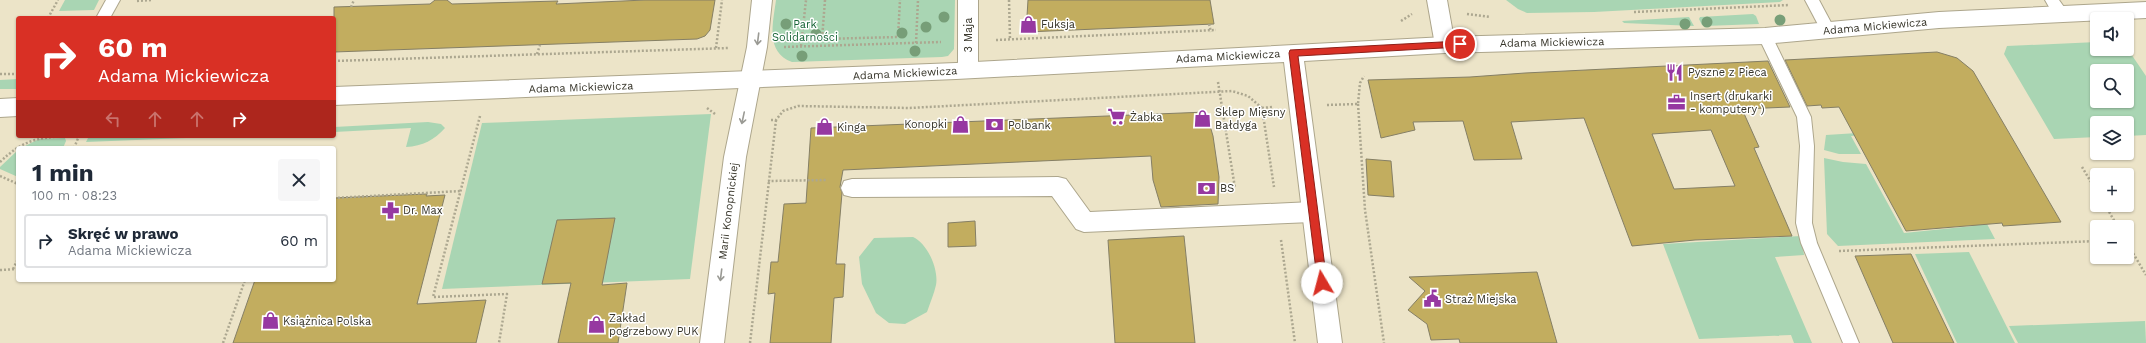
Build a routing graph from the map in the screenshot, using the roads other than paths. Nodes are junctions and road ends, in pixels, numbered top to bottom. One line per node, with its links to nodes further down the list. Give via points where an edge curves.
1 (113, 0): 8 (lane)
2 (762, 0): 14 (street, Marii Konopnickiej, one-way to 14)
3 (968, 0): 13 (street, 3 Maja)
4 (1437, 0): 11 (street)
5 (1813, 2): 9 (lane)
6 (2057, 7): 7 (street, Adama Mickiewicza); 9 (street, Adama Mickiewicza)
7 (2146, 10)
8 (104, 16)
9 (1828, 30): 10 (street, Adama Mickiewicza)
10 (1765, 36): 11 (street, Adama Mickiewicza); 22 (lane, via 1804,117 1807,146 1804,223 1809,243)
11 (1445, 45): 12 (street, Adama Mickiewicza)
12 (1293, 53): 13 (street, Adama Mickiewicza); 19 (street)
13 (968, 70): 14 (street, Adama Mickiewicza)
14 (750, 80): 15 (street, Adama Mickiewicza); 20 (street, Marii Konopnickiej, one-way to 20, via 735,157)
15 (336, 96)
16 (16, 107): 17 (street)
17 (0, 108)
18 (852, 188): 19 (street, via 1058,186 1084,222)
19 (1312, 212): 21 (street)
20 (712, 343)
21 (1330, 343)
22 (1851, 343)

